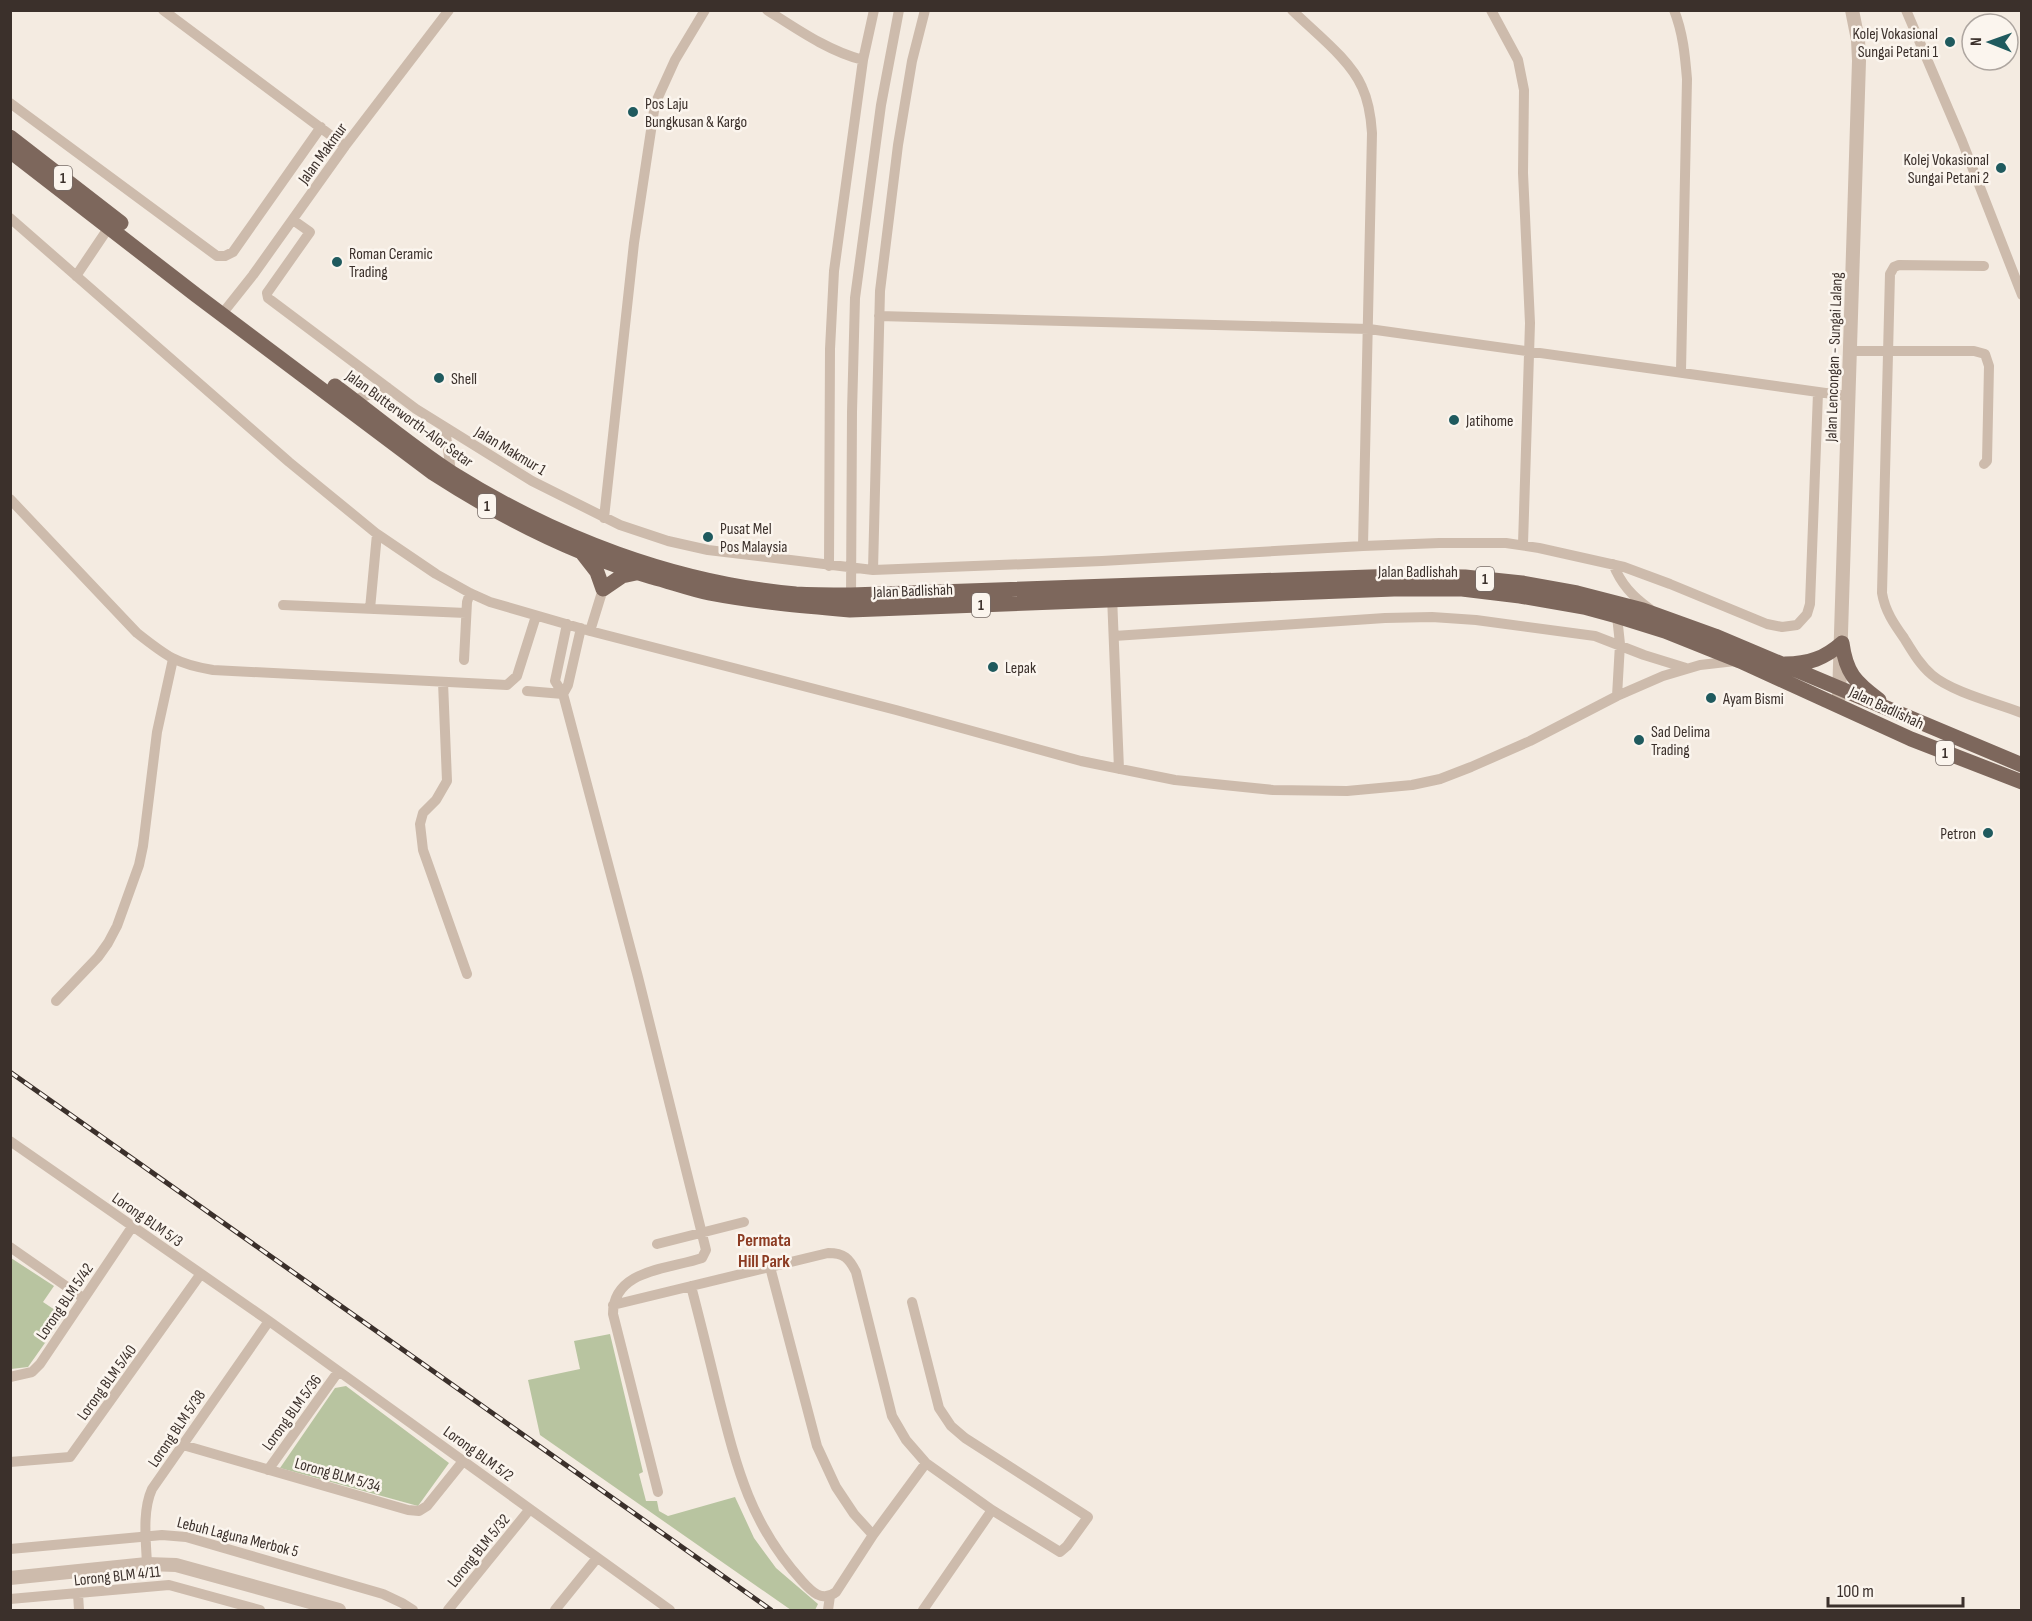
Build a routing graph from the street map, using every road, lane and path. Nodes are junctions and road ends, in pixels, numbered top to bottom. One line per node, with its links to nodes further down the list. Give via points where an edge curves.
1 (163, 10): 15 (street)
2 (448, 10): 17 (street, Jalan Makmur)
3 (705, 10): 42 (street, via 675,60 655,104 633,243)
4 (767, 10): 13 (street, via 817,41)
5 (874, 10): 13 (street)
6 (899, 10): 49 (street, via 884,85 856,289)
7 (925, 10): 28 (street, via 897,145)
8 (1292, 10): 29 (street, via 1354,72 1368,101 1372,133)
9 (1491, 10): 30 (street, via 1518,60 1523,82)
10 (1674, 10): 33 (street, via 1685,51 1687,79)
11 (1852, 10): 31 (street, Jalan Lencongan - Sungai Lalang, via 1859,61)
12 (1906, 10): 26 (street)
13 (863, 60): 48 (street, via 834,272)
14 (10, 103): 15 (street, via 217,256 232,252)
15 (321, 128): 17 (street)
16 (10, 137): 27 (main road, Jalan Butterworth-Alor Setar / 1)
17 (345, 146): 20 (street, Jalan Makmur)
18 (10, 151): 21 (main road, Jalan Butterworth-Alor Setar / 1)
19 (10, 218): 24 (street)
20 (293, 220): 23 (street, Jalan Makmur); 25 (street, via 310,232)
21 (109, 227): 24 (street); 27 (main road, Jalan Butterworth-Alor Setar / 1)
22 (1984, 266): 32 (street, via 1894,267 1890,274)
23 (253, 275): 25 (street); 27 (street, Jalan Makmur)
24 (76, 276): 43 (street)
25 (271, 287): 34 (street, Jalan Makmur 1, via 268,298)
26 (2022, 295)
27 (224, 311): 37 (main road, Jalan Butterworth-Alor Setar / 1); 46 (main road, Jalan Butterworth-Alor Setar / 1, via 433,473 509,518)
28 (879, 316): 29 (street); 50 (street)
29 (1369, 329): 30 (street); 45 (street)
30 (1529, 350): 33 (street); 44 (street)
31 (1849, 351): 32 (street); 36 (street, Jalan Lencongan - Sungai Lalang)
32 (1888, 352): 39 (street, via 1985,354 1989,366); 79 (street, via 1884,603 1893,622 1933,676)
33 (1681, 371): 35 (street)
34 (387, 387): 37 (street); 38 (street, Jalan Makmur 1)
35 (1818, 393): 36 (street); 47 (street, Jalan Makmur 1, via 1810,604 1797,625 1767,624)
36 (1847, 396): 65 (street, Jalan Lencongan - Sungai Lalang)
37 (355, 400): 40 (main road, Jalan Butterworth-Alor Setar / 1)
38 (445, 429): 40 (street); 42 (street, Jalan Makmur 1)
39 (1984, 465)
40 (451, 472): 55 (main road, Jalan Butterworth-Alor Setar / 1, via 550,527 614,553 721,583)
41 (10, 499): 67 (street, via 137,633)
42 (604, 518): 48 (street, Jalan Makmur 1, via 668,541 708,550)
43 (377, 534): 53 (street); 57 (street)
44 (1523, 544): 45 (street, Jalan Makmur 1); 47 (street, Jalan Makmur 1)
45 (1363, 546): 50 (street, Jalan Makmur 1)
46 (583, 554): 51 (main road, Jalan Butterworth-Alor Setar / 1); 52 (main road, via 597,572)
47 (1612, 564): 59 (street, via 1634,597)
48 (829, 566): 49 (street, Jalan Makmur 1)
49 (852, 568): 50 (street, Jalan Makmur 1); 55 (street)
50 (873, 570)
51 (636, 573): 52 (main road, via 622,576); 55 (main road, Jalan Butterworth-Alor Setar / 1, via 717,594 796,606)
52 (603, 589): 63 (street)
53 (470, 593): 58 (street); 60 (street)
54 (1112, 593): 55 (main road, Jalan Badlishah / 1); 59 (main road, Jalan Badlishah / 1, via 1398,576 1465,577 1577,593); 61 (main road, Jalan Badlishah / 1, via 1462,589 1584,607); 64 (street)
55 (851, 602)
56 (283, 605): 57 (street)
57 (370, 609): 58 (street)
58 (466, 613): 68 (street)
59 (1660, 615): 70 (main road, Jalan Badlishah / 1)
60 (536, 616): 62 (street); 72 (street, via 524,658 510,684)
61 (1617, 616): 66 (street); 69 (main road, Jalan Badlishah / 1)
62 (567, 624): 63 (street); 75 (street, via 555,681)
63 (585, 629): 75 (street); 81 (street)
64 (1114, 636): 66 (street, via 1432,617 1544,627); 81 (street)
65 (1842, 643): 70 (main road, via 1813,661); 73 (street, Jalan Lencongan - Sungai Lalang); 78 (main road, via 1849,671)
66 (1620, 644): 71 (street); 76 (street)
67 (173, 659): 72 (street, via 213,670); 84 (street, via 157,732 139,865 108,943)
68 (464, 660)
69 (1740, 661): 71 (street); 77 (main road, Jalan Badlishah / 1)
70 (1780, 663): 73 (main road, Jalan Badlishah / 1)
71 (1686, 668): 76 (street)
72 (443, 682): 83 (street, via 447,781 423,813 421,832 427,861)
73 (1840, 688): 77 (street, Jalan Lencongan - Sungai Lalang); 78 (main road, Jalan Badlishah / 1)
74 (527, 691): 75 (street)
75 (563, 694): 88 (street)
76 (1617, 696): 81 (street, via 1472,767 1412,785 1347,791 1273,790 1175,780)
77 (1838, 705): 82 (main road, Jalan Badlishah / 1, via 1911,739)
78 (1896, 713): 80 (main road, Jalan Badlishah / 1)
79 (2022, 713)
80 (2022, 765)
81 (1119, 769)
82 (2022, 782)
83 (467, 974)
84 (56, 1001)
85 (10, 1141): 87 (street, Lorong BLM 5/3)
86 (744, 1222): 88 (street)
87 (132, 1227): 92 (street, Lorong BLM 5/3); 94 (street, Lorong BLM 5/42)
88 (703, 1233): 89 (street); 96 (street, via 706,1250 702,1258 635,1277 623,1287)
89 (657, 1244)
90 (10, 1248): 94 (street)
91 (770, 1267): 93 (street); 103 (street, via 828,1254 846,1256 856,1272 892,1416); 108 (street, via 817,1446 836,1487)
92 (200, 1275): 97 (street, Lorong BLM 5/3); 102 (street, Lorong BLM 5/40, via 70,1457)
93 (691, 1286): 96 (street); 115 (street, via 731,1447 754,1512 778,1552 807,1586 815,1594)
94 (84, 1298): 99 (street, Lorong BLM 5/42, via 40,1364 32,1372)
95 (912, 1302): 107 (street, via 939,1408 951,1426 1088,1517 1060,1552)
96 (614, 1305): 105 (street)
97 (269, 1321): 98 (street, Lorong BLM 5/2); 100 (street, Lorong BLM 5/38)
98 (338, 1372): 101 (street, Lorong BLM 5/2); 104 (street, Lorong BLM 5/36)
99 (10, 1377)
100 (183, 1445): 104 (street, Lorong BLM 5/34); 109 (street, Lorong BLM 5/38, via 150,1494)
101 (464, 1460): 104 (street, Lorong BLM 5/34, via 428,1506 419,1511); 106 (street, Lorong BLM 5/2)
102 (10, 1462)
103 (926, 1463): 107 (street); 108 (street)
104 (268, 1470)
105 (658, 1492)
106 (530, 1509): 111 (street, Lorong BLM 5/2); 122 (street, Lorong BLM 5/32)
107 (992, 1510): 125 (street)
108 (873, 1535): 115 (street)
109 (145, 1537): 110 (street, Lebuh Laguna Merbok 5); 112 (street, Lorong BLM 5/38); 121 (street, Lebuh Laguna Merbok 5, via 197,1540 383,1594)
110 (10, 1549)
111 (597, 1558): 117 (street, Lorong BLM 5/2); 123 (street)
112 (147, 1564): 113 (street); 120 (street, via 190,1568)
113 (10, 1578)
114 (78, 1594): 116 (street, Lorong BLM 4/11); 118 (street); 119 (street, Lorong BLM 4/11, via 169,1585)
115 (831, 1596): 124 (street)
116 (10, 1599)
117 (665, 1609)
118 (79, 1611)
119 (260, 1611)
120 (339, 1611)
121 (413, 1611)
122 (448, 1611)
123 (555, 1611)
124 (828, 1611)
125 (923, 1611)

